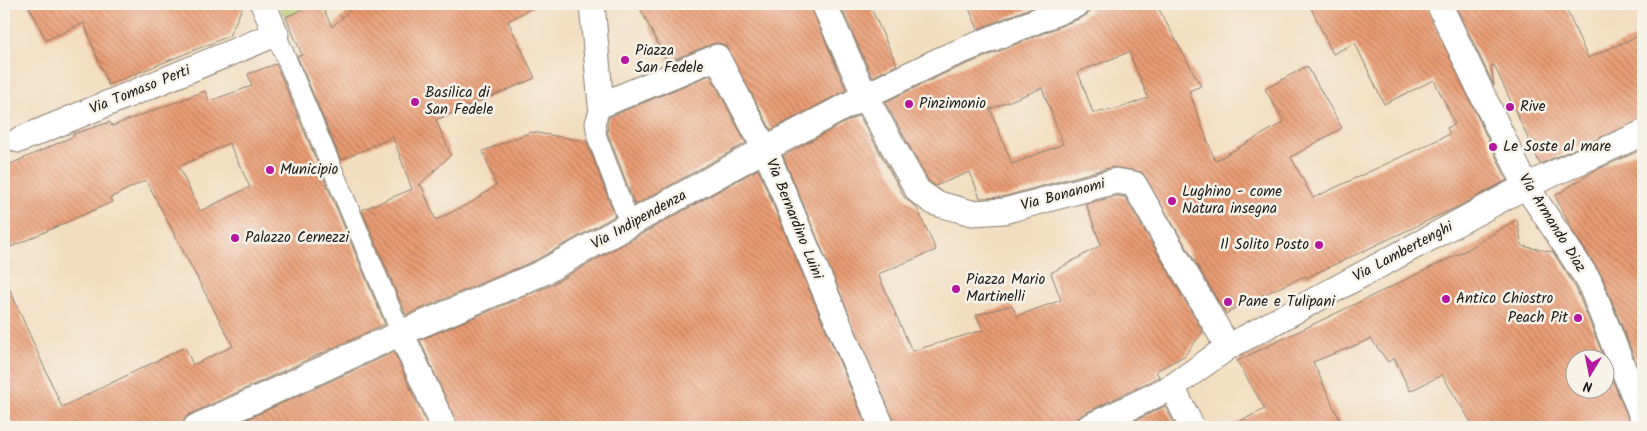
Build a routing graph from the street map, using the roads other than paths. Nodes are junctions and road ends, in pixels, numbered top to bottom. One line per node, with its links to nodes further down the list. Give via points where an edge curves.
1 (263, 4): 6 (street)
2 (592, 4): 8 (street)
3 (824, 4): 7 (street)
4 (1078, 4): 7 (street, Via Indipendenza, via 944,58)
5 (1439, 4): 12 (street, Via Armando Diaz)
6 (276, 34): 10 (street, Via Tomaso Perti); 14 (street)
7 (865, 96): 11 (street, Via Indipendenza); 15 (street, Via Bonanomi, via 918,191 935,203 972,213 1004,211 1116,181 1134,184)
8 (601, 105): 11 (street, Via Bernardino Luini, via 716,57); 13 (street, via 595,123 597,137)
9 (1643, 133): 12 (street, Via Lambertenghi)
10 (11, 144)
11 (765, 149): 13 (street, Via Indipendenza); 20 (street, Via Bernardino Luini)
12 (1526, 186): 15 (street, Via Lambertenghi); 17 (street, Via Armando Diaz, via 1590,281)
13 (630, 225): 14 (street, Via Indipendenza, via 542,273)
14 (401, 332): 18 (street, Via Indipendenza); 19 (street)
15 (1228, 347): 16 (street, Via Lambertenghi)
16 (1172, 387): 21 (street, Via Lambertenghi); 22 (street)
17 (1643, 419)
18 (196, 427)
19 (444, 427)
20 (882, 427)
21 (1089, 427)
22 (1192, 427)

